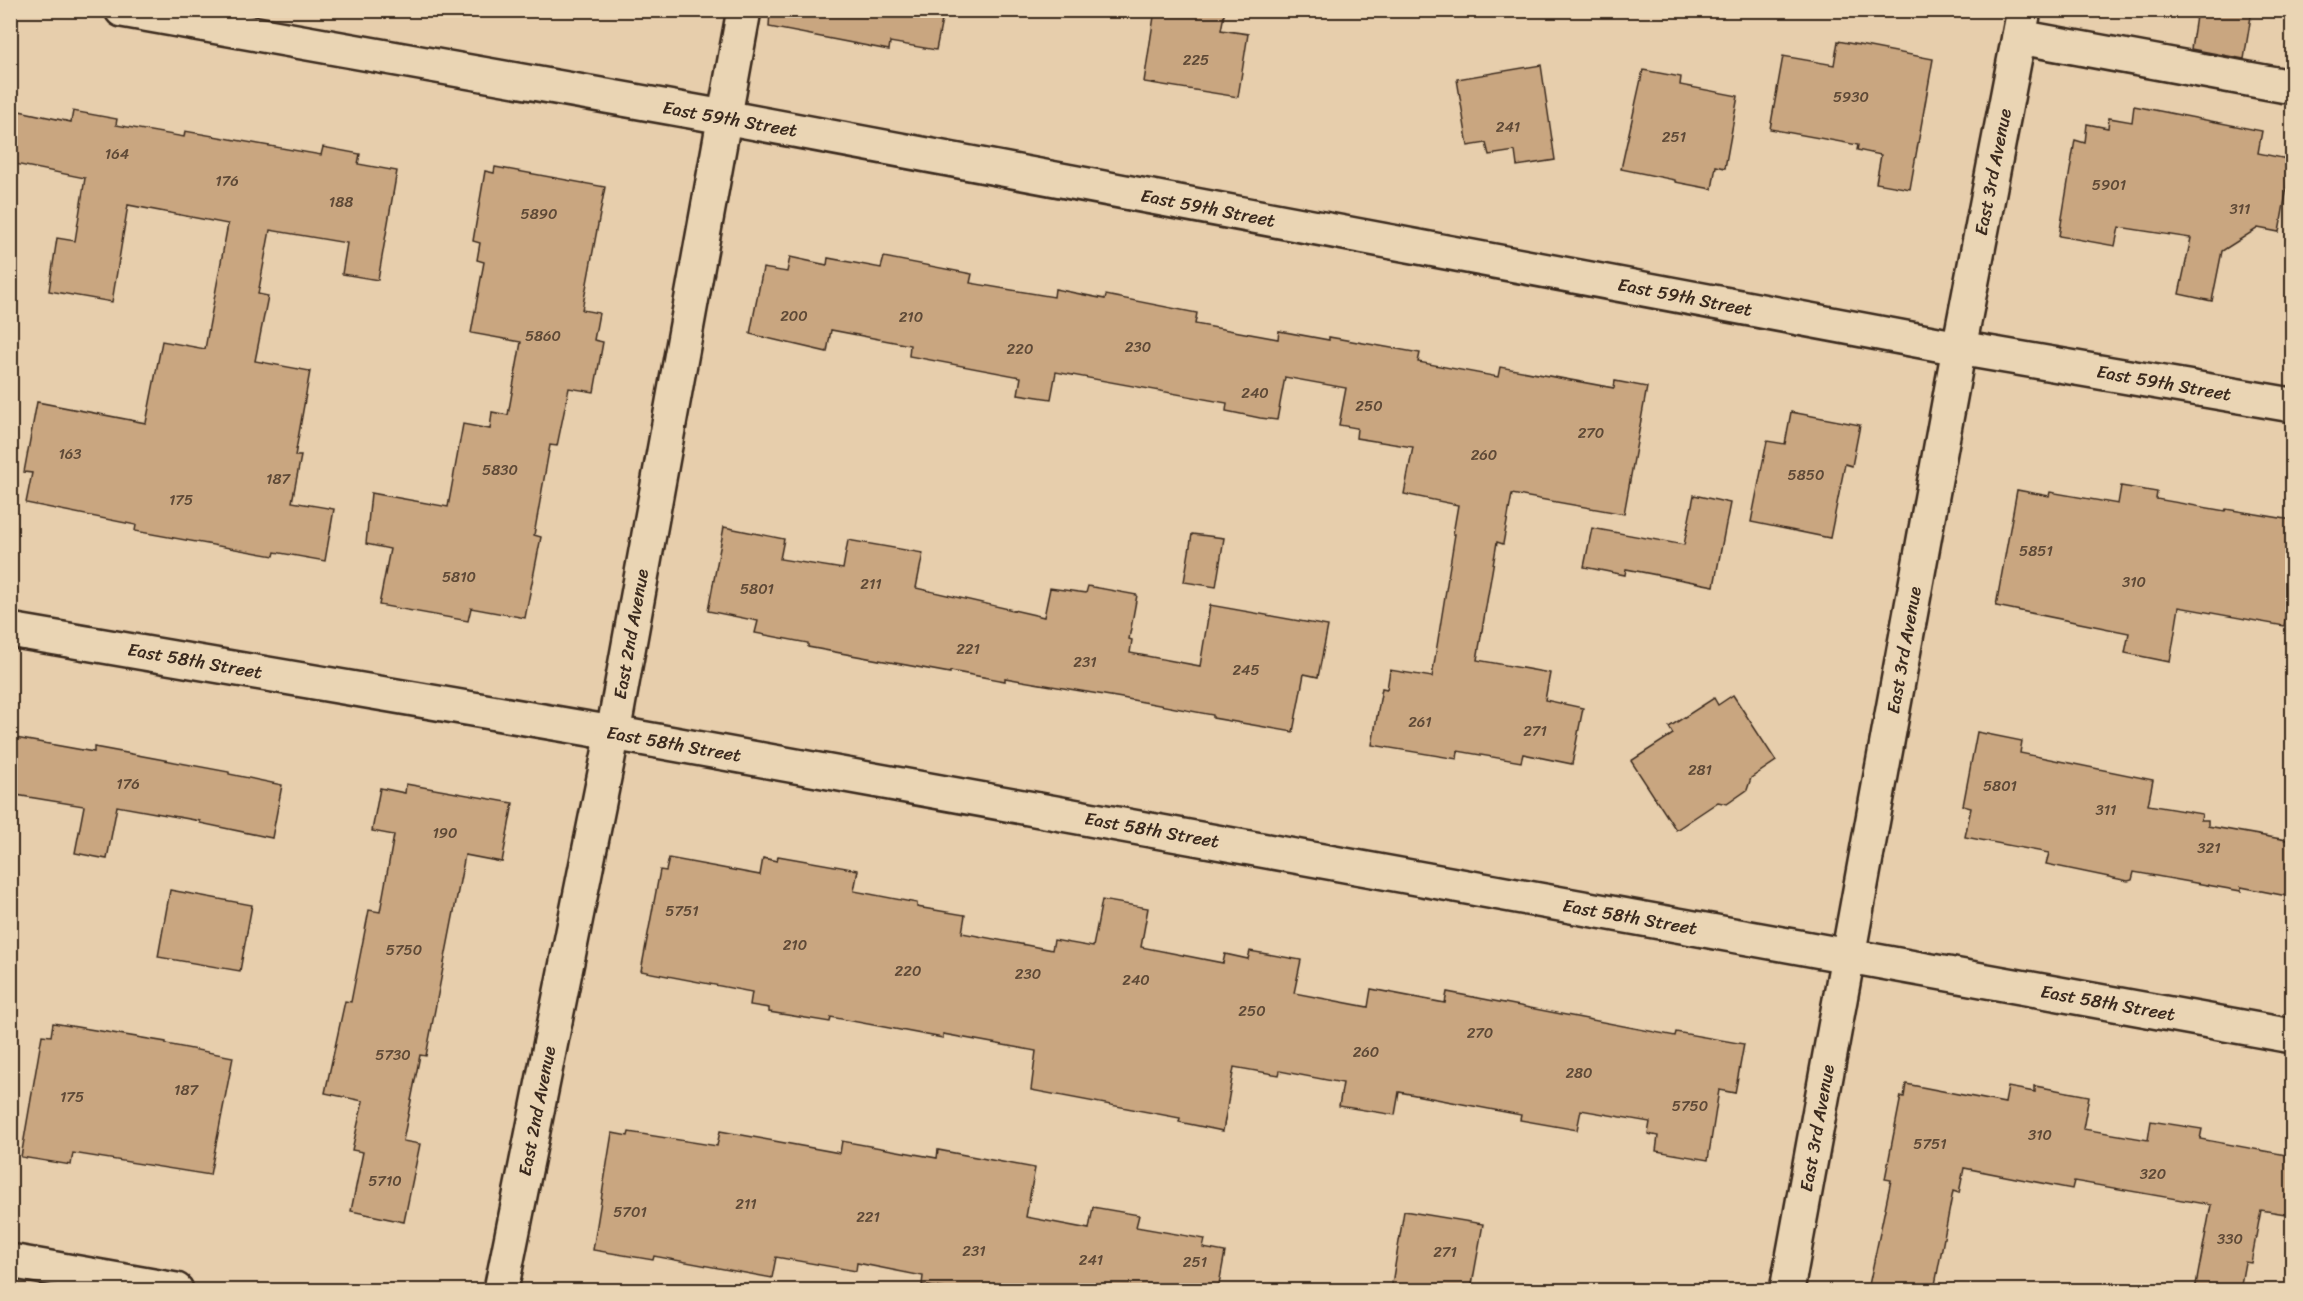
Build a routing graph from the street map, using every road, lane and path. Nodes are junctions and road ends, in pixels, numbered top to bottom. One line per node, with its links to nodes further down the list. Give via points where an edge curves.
1 (122, 10): 5 (street, East 59th Street)
2 (744, 10): 5 (street, East 2nd Avenue)
3 (2022, 24): 4 (street); 6 (street, East 3rd Avenue)
4 (2292, 87)
5 (724, 117): 6 (street, East 59th Street); 9 (street, East 2nd Avenue)
6 (1959, 348): 7 (street, East 59th Street); 10 (street, East 3rd Avenue)
7 (2292, 405)
8 (10, 630): 9 (street, East 58th Street)
9 (613, 733): 10 (street, East 58th Street); 14 (street, East 2nd Avenue)
10 (1848, 957): 11 (street, East 58th Street); 15 (street, East 3rd Avenue)
11 (2292, 1036)
12 (10, 1262): 13 (street)
13 (176, 1290)
14 (501, 1290)
15 (1787, 1290)

